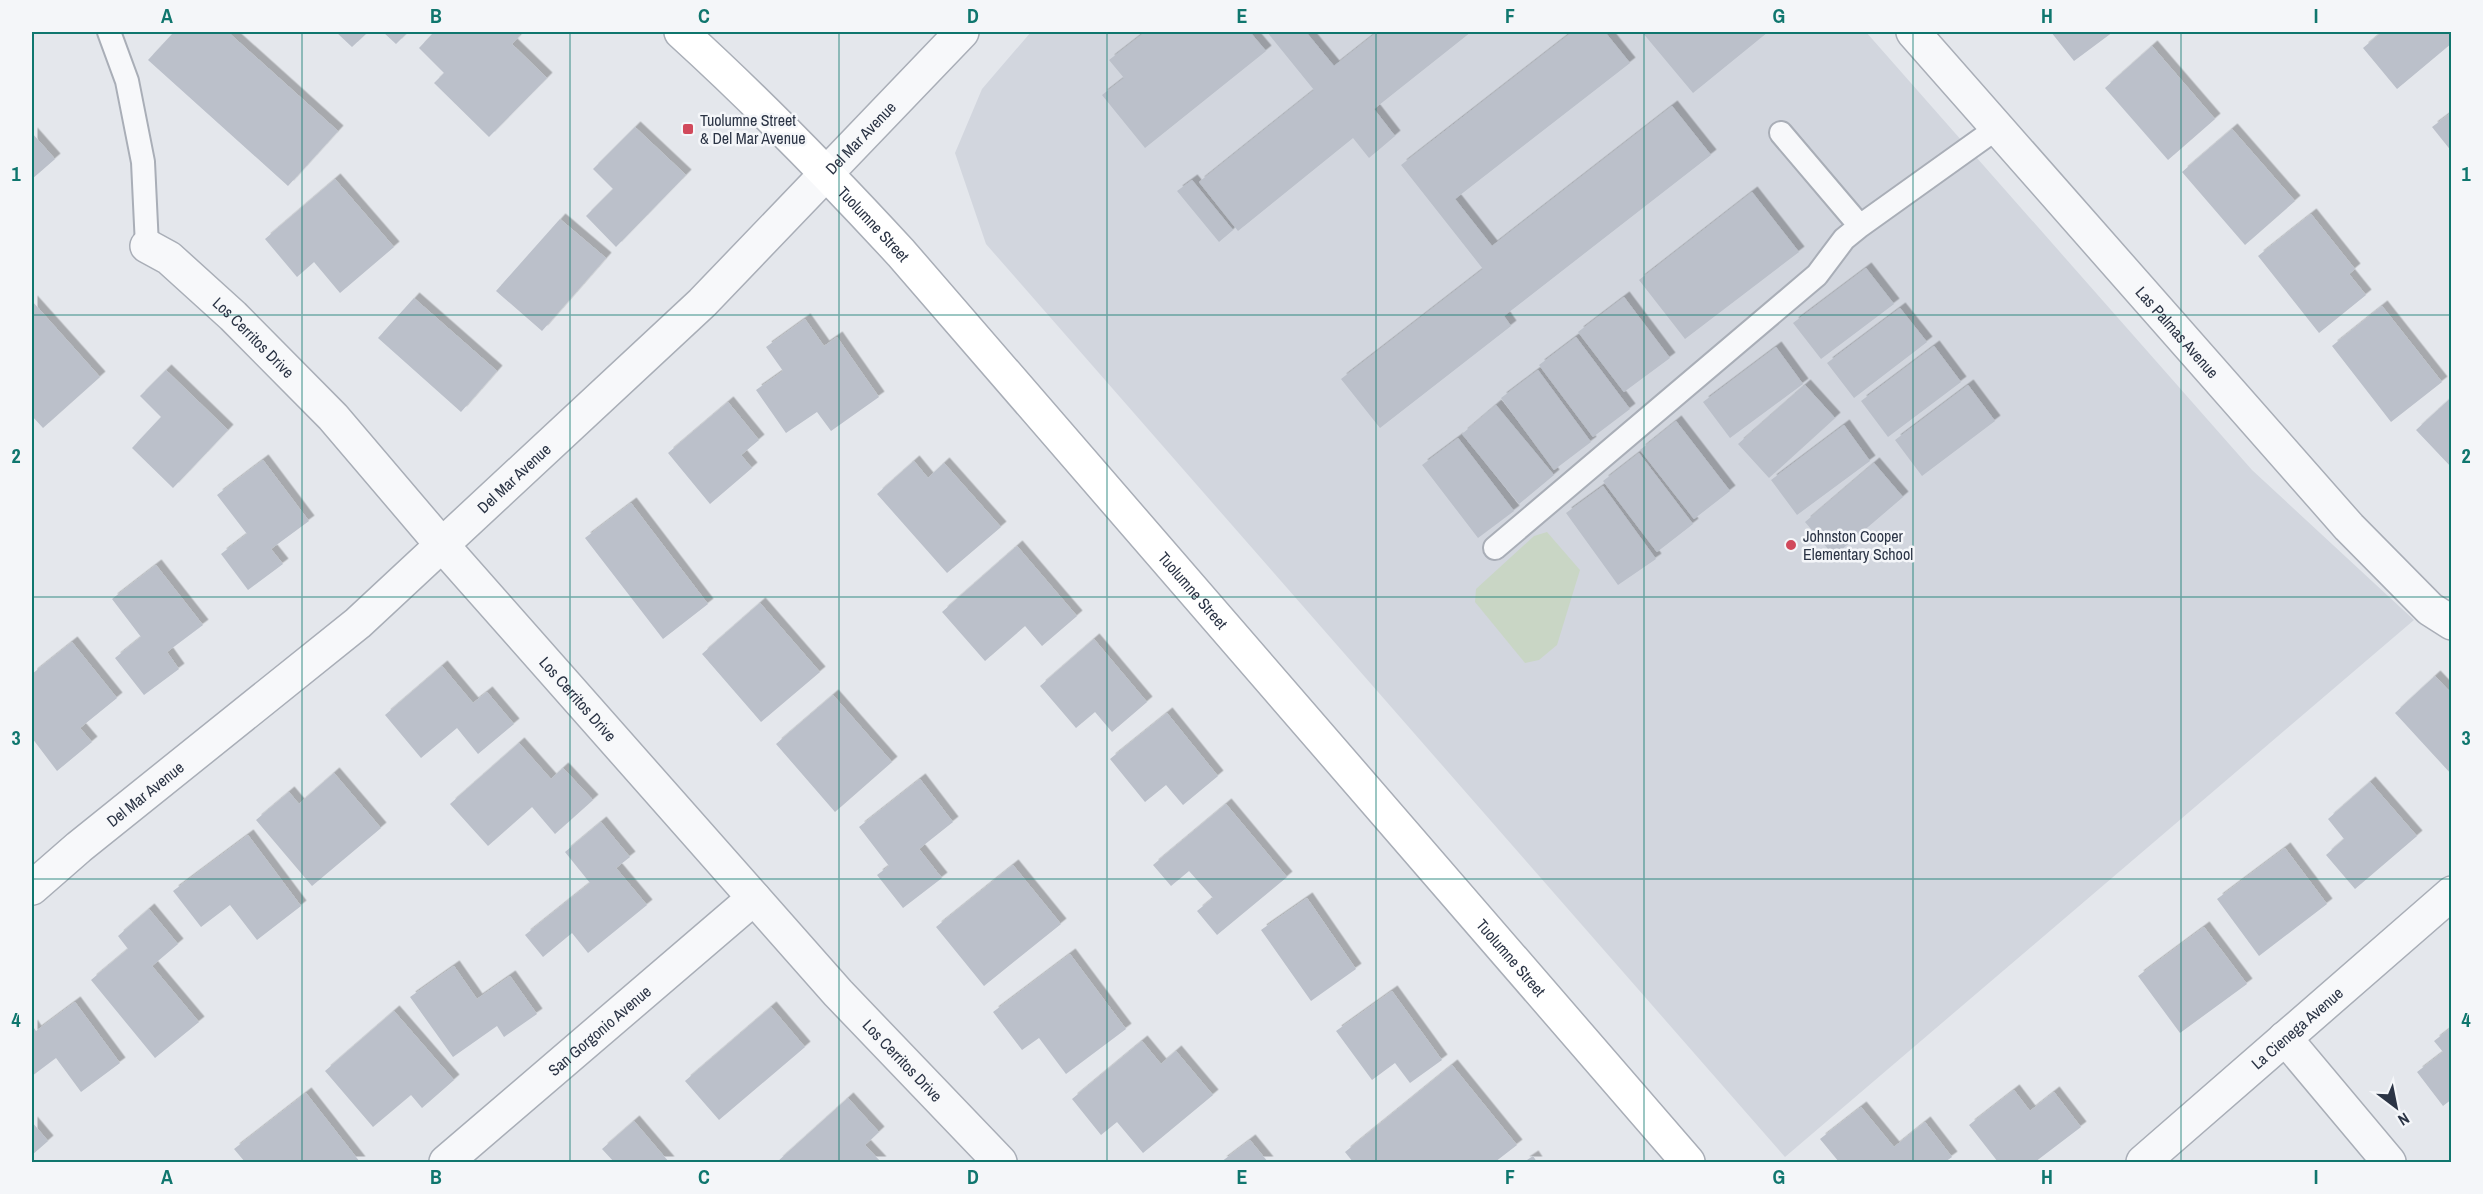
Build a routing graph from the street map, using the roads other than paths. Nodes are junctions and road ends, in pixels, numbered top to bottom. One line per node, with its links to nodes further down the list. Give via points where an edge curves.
1 (109, 32): 9 (lane, via 127,81 143,162)
2 (681, 32): 7 (main road, Tuolumne Street)
3 (962, 32): 7 (street, Del Mar Avenue)
4 (1913, 32): 5 (street, Las Palmas Avenue)
5 (1997, 128): 8 (lane); 12 (street, Las Palmas Avenue, via 2349,527 2430,609)
6 (1781, 134): 8 (lane)
7 (826, 171): 10 (street, Del Mar Avenue, via 702,303); 19 (main road, Tuolumne Street)
8 (1860, 226): 11 (lane, via 1844,239 1817,275)
9 (147, 246): 10 (street, Los Cerritos Drive, via 169,258 241,324 333,417)
10 (442, 545): 13 (street, Del Mar Avenue, via 358,623); 15 (street, Los Cerritos Drive)
11 (1495, 548)
12 (2451, 623)
13 (32, 888)
14 (2451, 893): 16 (street, La Cienega Avenue)
15 (754, 898): 17 (street, San Gorgonio Avenue); 18 (street, Los Cerritos Drive, via 837,993)
16 (2285, 1038): 20 (street, La Cienega Avenue); 21 (street)
17 (446, 1162)
18 (1000, 1162)
19 (1688, 1162)
20 (2143, 1162)
21 (2389, 1162)

